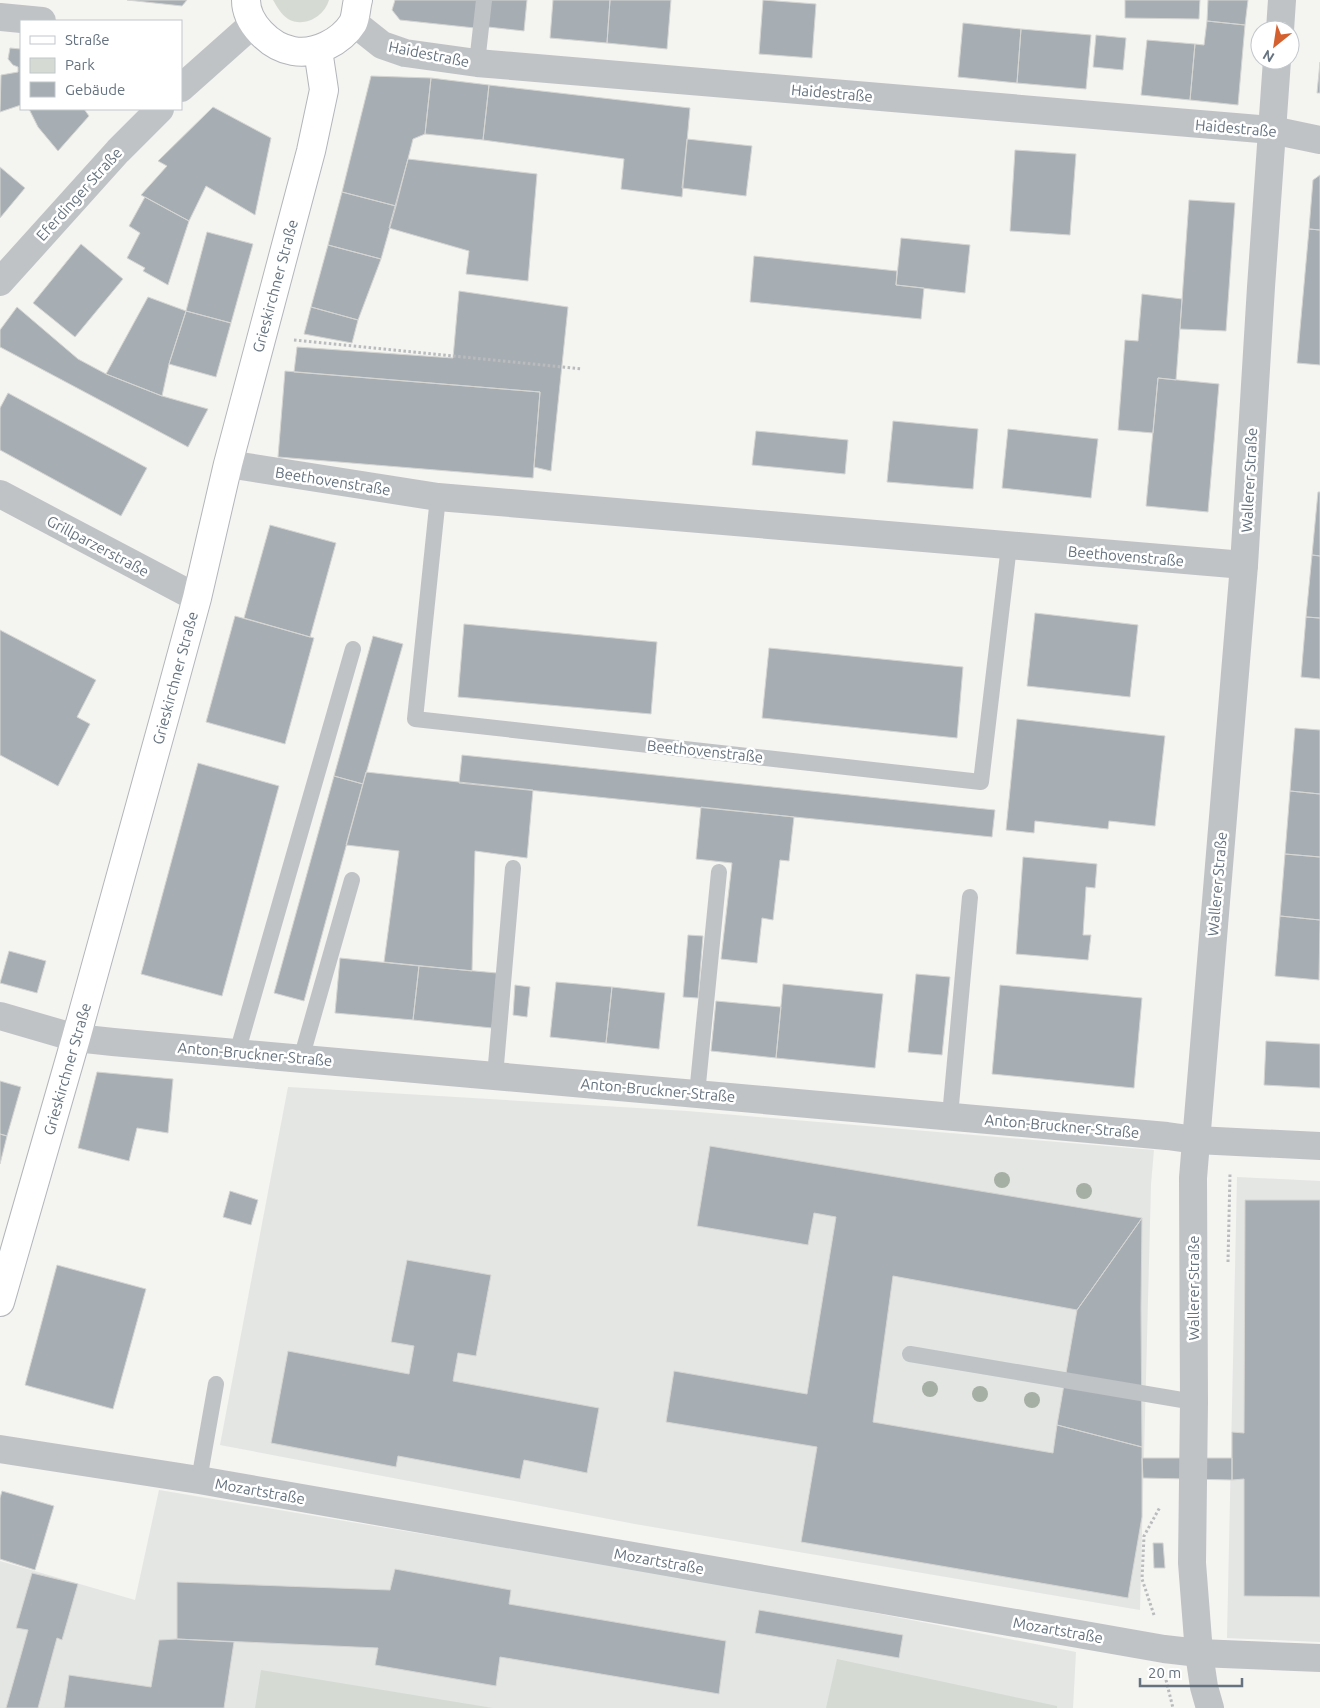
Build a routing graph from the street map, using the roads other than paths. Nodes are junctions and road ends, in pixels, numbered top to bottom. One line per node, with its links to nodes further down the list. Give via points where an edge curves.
1 (484, 0): 9 (lane)
2 (1282, 0): 7 (street)
3 (356, 11): 8 (main road, via 336,41); 9 (street, Haidestraße, via 382,45)
4 (250, 12): 8 (main road, via 268,40 293,51); 11 (street)
5 (0, 16): 6 (street)
6 (34, 20)
7 (1281, 20)
8 (318, 50): 16 (main road, Grieskirchner Straße, via 324,90 311,151)
9 (478, 64): 13 (street, Haidestraße)
10 (1276, 70): 13 (street, Wallerer Straße)
11 (182, 87)
12 (159, 110): 15 (street, Eferdinger Straße)
13 (1272, 130): 14 (street, Haidestraße); 20 (street, Wallerer Straße)
14 (1320, 140)
15 (0, 282)
16 (228, 464): 18 (street, Beethovenstraße); 21 (main road, Grieskirchner Straße)
17 (0, 494): 21 (street, Grillparzerstraße)
18 (438, 497): 19 (street, Beethovenstraße); 19 (lane, Beethovenstraße, via 415,719 981,782)
19 (1009, 546): 20 (street, Beethovenstraße)
20 (1244, 565): 34 (street, Wallerer Straße)
21 (197, 598): 28 (main road, Grieskirchner Straße)
22 (353, 650): 29 (lane)
23 (514, 868): 31 (lane)
24 (719, 872): 32 (lane)
25 (352, 880): 30 (lane)
26 (970, 896): 33 (lane)
27 (0, 1016): 28 (street, Anton-Bruckner-Straße)
28 (76, 1038): 29 (street, Anton-Bruckner-Straße); 36 (main road, Grieskirchner Straße)
29 (237, 1052): 30 (street, Anton-Bruckner-Straße)
30 (301, 1059): 31 (street, Anton-Bruckner-Straße)
31 (495, 1076): 32 (street, Anton-Bruckner-Straße)
32 (697, 1094): 33 (street, Anton-Bruckner-Straße)
33 (950, 1116): 34 (street, Anton-Bruckner-Straße)
34 (1196, 1140): 35 (street, Anton-Bruckner-Straße); 39 (street, Wallerer Straße, via 1193,1178)
35 (1320, 1146)
36 (0, 1302)
37 (910, 1354): 39 (lane)
38 (216, 1384): 41 (lane)
39 (1194, 1402): 42 (street, Wallerer Straße, via 1192,1563)
40 (0, 1449): 41 (street, Mozartstraße)
41 (199, 1480): 42 (street, Mozartstraße)
42 (1198, 1653): 43 (street, Mozartstraße); 44 (street, Wallerer Straße)
43 (1320, 1658)
44 (1210, 1708)

